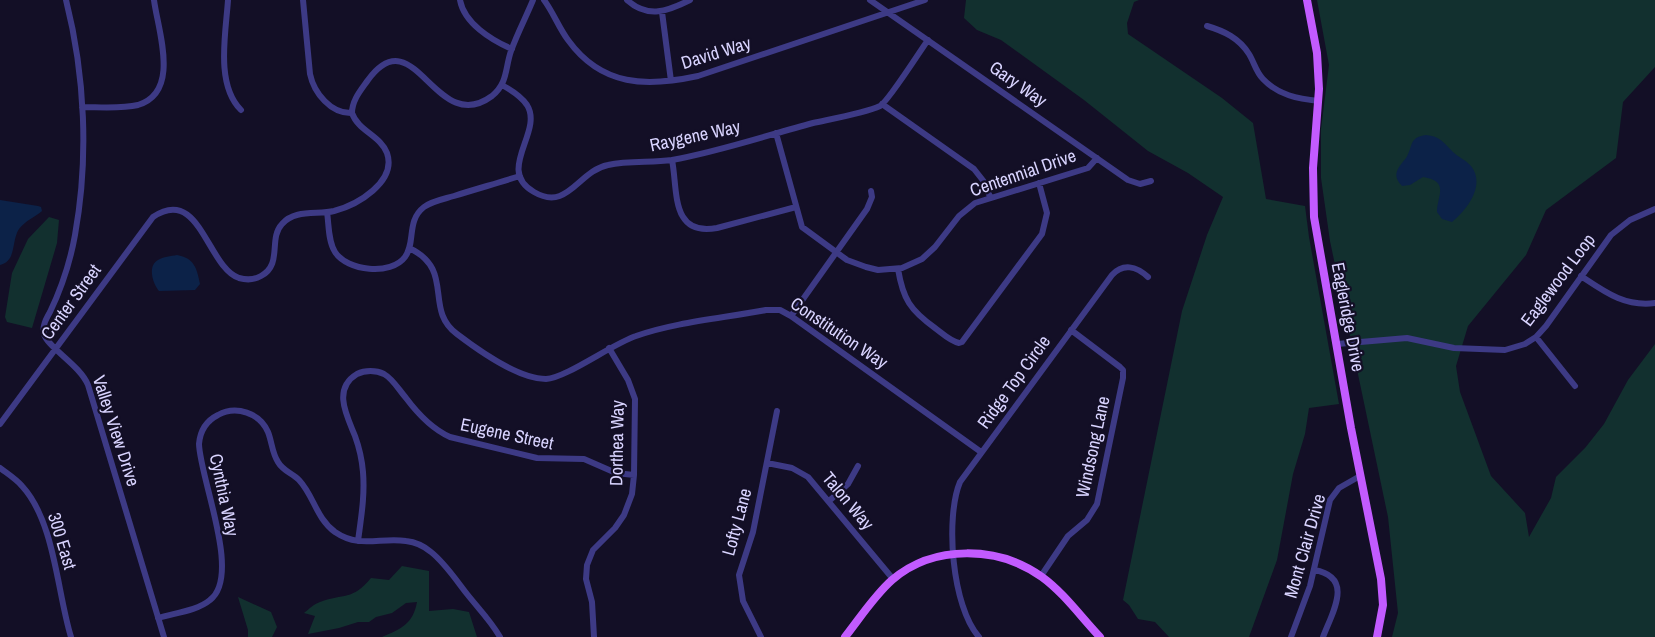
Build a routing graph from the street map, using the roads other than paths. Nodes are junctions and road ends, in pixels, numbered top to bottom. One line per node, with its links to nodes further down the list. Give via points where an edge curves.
1 (66, 0): 22 (street, Valley View Drive)
2 (154, 0): 22 (street, via 164,69 157,92 137,105)
3 (228, 0): 23 (street, via 224,58 231,96)
4 (303, 0): 24 (street, via 313,84 334,108)
5 (459, 0): 17 (street, via 472,23)
6 (533, 0): 17 (street)
7 (544, 0): 18 (street, David Way, via 567,39 594,65 634,82)
8 (627, 0): 13 (street, via 639,8)
9 (690, 0): 13 (street)
10 (870, 0): 14 (street, Gary Way)
11 (925, 0): 14 (street, David Way)
12 (1307, 0): 20 (main road, Eagleridge Drive, via 1317,53)
13 (662, 12): 18 (street)
14 (888, 12): 16 (street, Gary Way); 18 (street, David Way, via 698,76)
15 (1207, 26): 20 (street, via 1240,43 1258,72 1274,88 1293,97)
16 (928, 40): 21 (street); 26 (street, Gary Way)
17 (512, 49): 19 (street)
18 (671, 81)
19 (502, 85): 24 (street, via 483,101 462,104 442,95 410,65 390,62 375,71 355,98); 28 (street, via 522,99 530,112 518,163)
20 (1319, 101): 45 (main road, Eagleridge Drive, via 1313,168 1314,217)
21 (882, 104): 25 (street, Raygene Way); 32 (street, via 974,169 986,183)
22 (82, 107): 46 (street, Valley View Drive, via 76,233 65,279 44,329 45,337)
23 (241, 110)
24 (352, 112): 35 (street, via 358,124 384,148 388,170 382,182 364,196)
25 (776, 133): 27 (street, Raygene Way); 33 (street, Centennial Drive)
26 (1097, 158): 29 (street, Gary Way, via 1134,183); 30 (street, Centennial Drive, via 1088,168)
27 (672, 160): 28 (street, Raygene Way, via 601,167 556,198 534,193); 33 (street, via 678,210 697,227 712,229)
28 (520, 176): 36 (street, via 425,206 413,222)
29 (1151, 181)
30 (1040, 183): 32 (street, Centennial Drive); 38 (street, via 1047,213 1042,234 962,342 950,340 912,309)
31 (871, 191): 37 (street, via 867,209)
32 (990, 197): 38 (street, Centennial Drive, via 966,209 925,256)
33 (796, 207): 37 (street, Centennial Drive, via 802,227)
34 (1655, 209): 39 (street, Eaglewood Loop, via 1616,230)
35 (327, 212): 36 (street, via 332,247 350,265 391,267 402,260); 46 (street, Center Street, via 288,218 277,231 269,270 259,277 245,279 225,269 194,220 186,214 160,213 148,223)
36 (409, 248): 47 (street, Constitution Way, via 431,266 446,323 491,358 534,377 552,378)
37 (837, 252): 38 (street, Centennial Drive, via 866,267); 42 (street)
38 (898, 269)
39 (1581, 276): 41 (street, via 1621,300); 44 (street, Eaglewood Loop)
40 (1148, 277): 43 (street, Ridge Top Circle, via 1133,268 1117,270)
41 (1655, 303)
42 (791, 316): 47 (street, Constitution Way, via 780,310 766,310 655,330); 51 (street, Constitution Way)
43 (1071, 330): 51 (street, Ridge Top Circle); 61 (street, Windsong Lane, via 1120,367 1123,378 1097,504 1087,520 1068,536)
44 (1536, 337): 45 (street, Eaglewood Loop, via 1516,348 1498,351 1440,346 1407,338); 48 (street)
45 (1337, 344): 56 (main road, Eagleridge Drive)
46 (56, 348): 50 (street, Center Street); 63 (street, Valley View Drive, via 79,370 88,385)
47 (609, 348): 55 (street, Dorthea Way, via 635,399)
48 (1575, 386)
49 (777, 411): 52 (street, Lofty Lane)
50 (0, 424)
51 (981, 452): 59 (street, Ridge Top Circle, via 960,482 953,501)
52 (767, 463): 57 (street, Talon Way, via 804,474); 68 (street, Lofty Lane, via 739,582 743,601)
53 (858, 466): 57 (street, via 848,484)
54 (0, 468): 64 (street, 300 East, via 26,491 43,525 55,560)
55 (634, 475): 58 (street, Eugene Street, via 616,473 584,459 537,458 450,437 425,421 387,376 361,372 348,382 343,401 362,465 364,497); 67 (street, Dorthea Way, via 624,515 593,550 587,565)
56 (1360, 476): 60 (street, Mont Clair Drive, via 1339,488 1330,500); 74 (main road, Eagleridge Drive, via 1382,587)
57 (829, 501): 62 (street, Talon Way)
58 (358, 541): 63 (street, Cynthia Way, via 340,535 323,520 300,481 276,460 260,421 243,411 222,413 205,426 199,444 219,538 221,585 204,604); 66 (street, Cynthia Way, via 403,541 426,549 444,565)
59 (954, 554): 61 (main road, via 1003,558); 62 (main road, via 917,564); 70 (street, Ridge Top Circle, via 962,606)
60 (1314, 570): 72 (street, Mont Clair Drive); 73 (street, via 1329,575 1338,590)
61 (1041, 576): 71 (main road)
62 (893, 579): 69 (main road)
63 (158, 618): 65 (street, Valley View Drive)
64 (71, 637)
65 (164, 637)
66 (500, 637)
67 (594, 637)
68 (761, 637)
69 (845, 637)
70 (979, 637)
71 (1100, 637)
72 (1291, 637)
73 (1323, 637)
74 (1377, 637)

